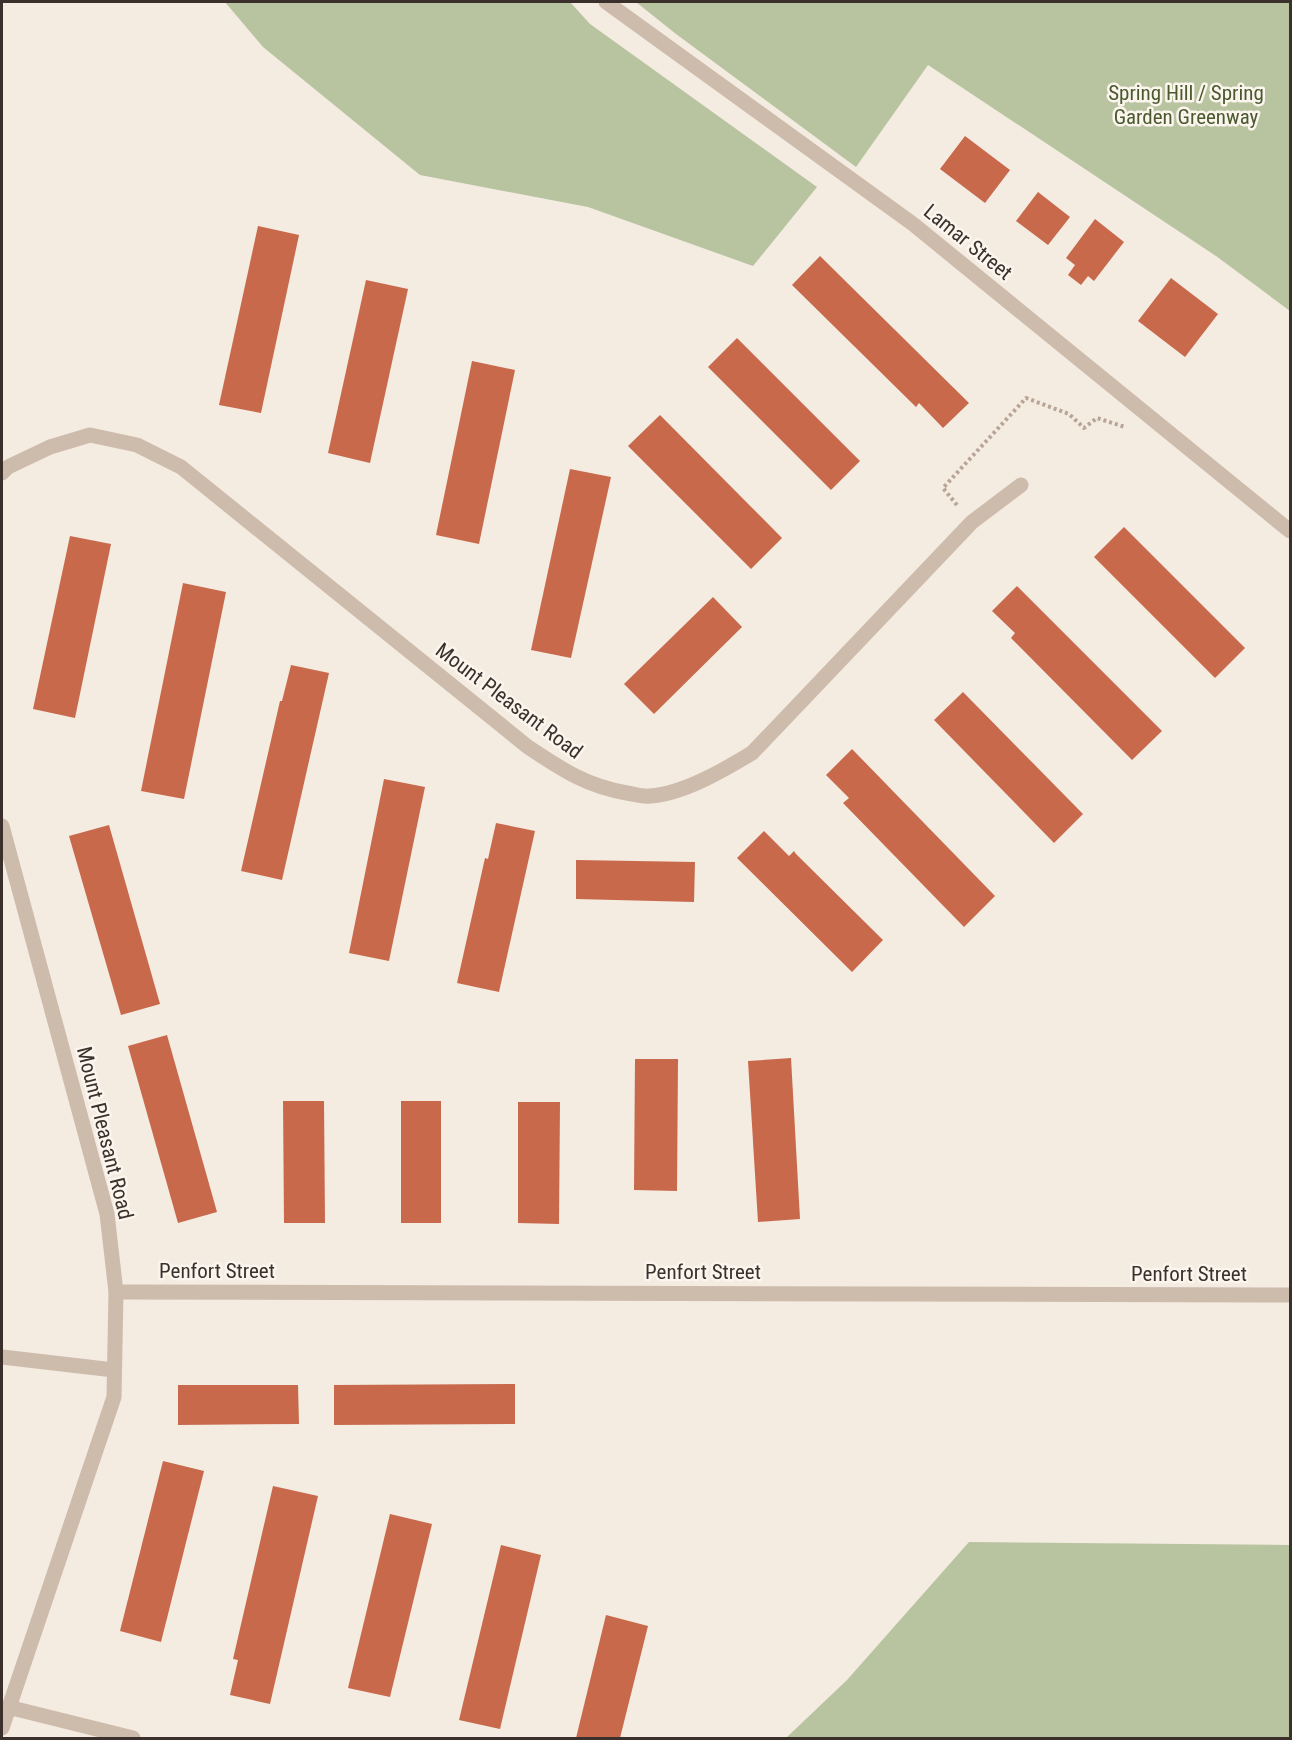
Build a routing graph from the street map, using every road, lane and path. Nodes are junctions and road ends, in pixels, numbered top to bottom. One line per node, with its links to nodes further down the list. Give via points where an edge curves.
1 (606, 2): 6 (street, Lamar Street, via 913,224)
2 (1129, 429): 5 (path, via 1097,418 1084,428 1069,414 1026,398 943,488)
3 (2, 473): 5 (street, Mount Pleasant Road, via 50,447 90,435 146,449 180,467 528,747 571,776 609,790 650,796 685,787 752,753)
4 (1021, 485): 5 (street, Mount Pleasant Road)
5 (972, 522)
6 (1290, 531)
7 (2, 826): 8 (street, Mount Pleasant Road, via 107,1214)
8 (116, 1292): 9 (street, Penfort Street); 11 (street, Mount Pleasant Road)
9 (1290, 1295)
10 (2, 1357): 11 (street)
11 (114, 1370): 12 (street, Mount Pleasant Road, via 114,1397)
12 (8, 1707): 13 (street, Mount Pleasant Road); 14 (street)
13 (2, 1728)
14 (134, 1738)

